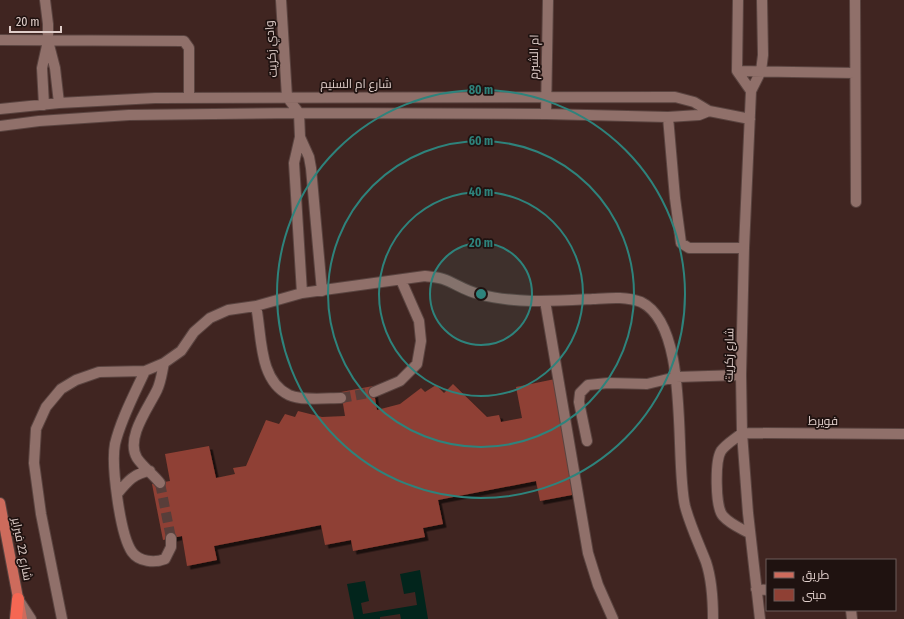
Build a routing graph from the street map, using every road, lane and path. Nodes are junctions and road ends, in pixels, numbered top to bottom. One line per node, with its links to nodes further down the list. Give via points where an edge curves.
1 (45, 0): 8 (street)
2 (281, 0): 13 (street, وادي زكريت)
3 (548, 0): 14 (street, ام الشبرم)
4 (738, 0): 9 (street)
5 (762, 0): 10 (street, شارع زكريت)
6 (855, 0): 11 (street)
7 (0, 40): 8 (street)
8 (48, 41): 15 (street, via 184,41 188,48); 16 (street, via 56,68); 17 (street, via 42,68)
9 (737, 71): 10 (street); 12 (street)
10 (761, 71): 11 (street); 12 (street, شارع زكريت)
11 (855, 73): 26 (street)
12 (751, 91): 23 (street, شارع زكريت)
13 (287, 97): 14 (street, شارع ام السنيم); 15 (street, شارع ام السنيم); 20 (street)
14 (546, 97): 19 (street, شارع ام السنيم, via 675,97 694,102); 21 (street, ام الشبرم)
15 (188, 98): 16 (street, شارع ام السنيم)
16 (59, 103): 17 (street, شارع ام السنيم)
17 (44, 105): 18 (street, شارع ام السنيم)
18 (0, 109)
19 (709, 111): 22 (street, شارع ام السنيم, via 694,116); 23 (street, شارع ام السنيم)
20 (299, 113): 21 (street, شارع ام السنيم); 24 (street, شارع ام السنيم, via 129,115 70,118); 25 (street)
21 (546, 114): 22 (street, شارع ام السنيم)
22 (668, 117): 27 (street, via 681,243 689,248)
23 (750, 119): 27 (street, شارع زكريت)
24 (0, 126)
25 (300, 136): 29 (street, via 311,168); 30 (street, via 294,163)
26 (856, 202)
27 (744, 248): 35 (street, شارع زكريت)
28 (401, 280): 29 (street); 31 (street, via 425,276 443,279 480,295); 37 (street, via 419,321 421,341 417,364 400,381)
29 (322, 291): 30 (street)
30 (302, 293): 32 (street)
31 (545, 301): 36 (street, via 621,298 641,302 654,313 665,330); 55 (street, via 588,553)
32 (256, 306): 33 (street, via 228,310 210,318 194,332 181,351); 38 (street, via 261,345 269,375 276,384 289,395)
33 (164, 363): 34 (street); 42 (street, via 158,389 136,428 137,458)
34 (145, 371): 44 (street, via 121,423 115,446); 54 (street, via 99,372 76,380 61,389 46,407 36,429 34,463)
35 (741, 375): 36 (street); 39 (street, شارع زكريت)
36 (676, 377): 41 (street, via 647,384 608,382 588,385 580,393 579,402); 56 (street, via 685,505 706,564 714,599)
37 (374, 392)
38 (341, 398)
39 (742, 433): 40 (street, فويرط); 46 (street, شارع زكريت); 46 (street, via 724,447 719,455 718,501 723,516)
40 (904, 434)
41 (587, 441)
42 (150, 471): 43 (street); 44 (street, via 139,472)
43 (160, 483)
44 (117, 494): 47 (street, via 125,536 132,552 138,558 148,561 165,559 171,547)
45 (0, 503): 50 (main road, شارع 22 فبراير)
46 (749, 533): 48 (street, شارع زكريت)
47 (171, 538)
48 (756, 590): 49 (street); 57 (street, شارع زكريت)
49 (766, 590)
50 (18, 599): 51 (highway); 52 (main road, شارع 22 فبراير); 53 (street, شارع 22 فبراير)
51 (16, 619)
52 (22, 619)
53 (30, 619)
54 (62, 619)
55 (613, 619)
56 (714, 619)
57 (760, 619)

